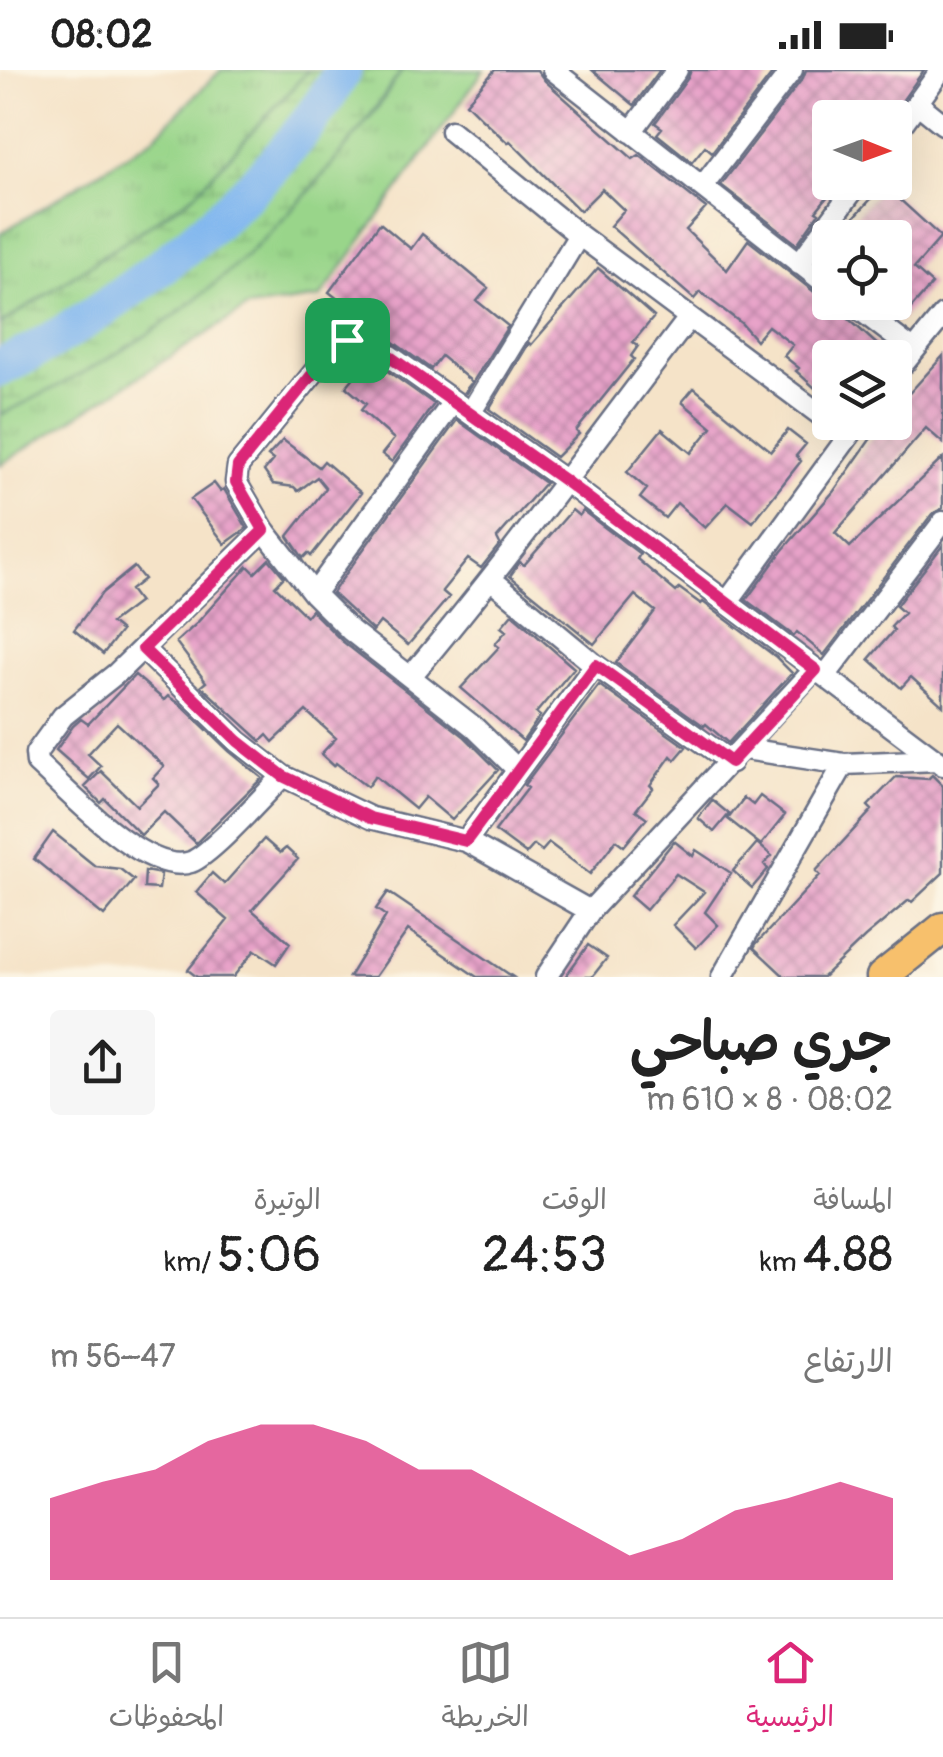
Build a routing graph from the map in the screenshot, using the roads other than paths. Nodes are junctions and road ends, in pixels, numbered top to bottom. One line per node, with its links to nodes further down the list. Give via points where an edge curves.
1 (552, 70): 9 (street)
2 (677, 70): 9 (street)
3 (792, 70): 10 (street)
4 (941, 70): 5 (street)
5 (918, 103): 6 (street); 7 (street)
6 (912, 111)
7 (943, 124)
8 (452, 131): 12 (street)
9 (631, 132): 10 (street)
10 (702, 186): 13 (street)
11 (846, 200): 13 (street)
12 (579, 235): 16 (street); 21 (street)
13 (799, 264): 14 (street)
14 (812, 274)
15 (943, 315): 18 (street)
16 (689, 318): 20 (street); 23 (street)
17 (874, 320): 18 (street)
18 (914, 350): 19 (street)
19 (912, 353)
20 (812, 401)
21 (462, 407): 23 (street); 25 (street, via 366,340 347,340 238,466 236,482); 27 (street)
22 (847, 440): 28 (street)
23 (564, 480): 26 (street); 28 (street)
24 (943, 522): 31 (street)
25 (264, 530): 27 (street); 29 (street)
26 (492, 580): 30 (street); 32 (street)
27 (314, 594): 32 (street)
28 (728, 601): 31 (street)
29 (143, 649): 37 (street); 37 (street, via 63,716 36,753 37,763 90,812 133,847 163,860 193,861)
30 (596, 665): 33 (street); 36 (street)
31 (820, 673): 33 (street); 34 (street)
32 (411, 676): 36 (street)
33 (738, 755): 35 (street); 39 (street)
34 (940, 762): 35 (street)
35 (844, 764): 43 (street)
36 (517, 769): 38 (street)
37 (283, 776): 38 (street, via 370,818)
38 (466, 841): 39 (street)
39 (590, 911): 42 (street)
40 (943, 928): 44 (main road)
41 (943, 956): 45 (main road)
42 (546, 977)
43 (722, 977)
44 (882, 977)
45 (915, 977)

